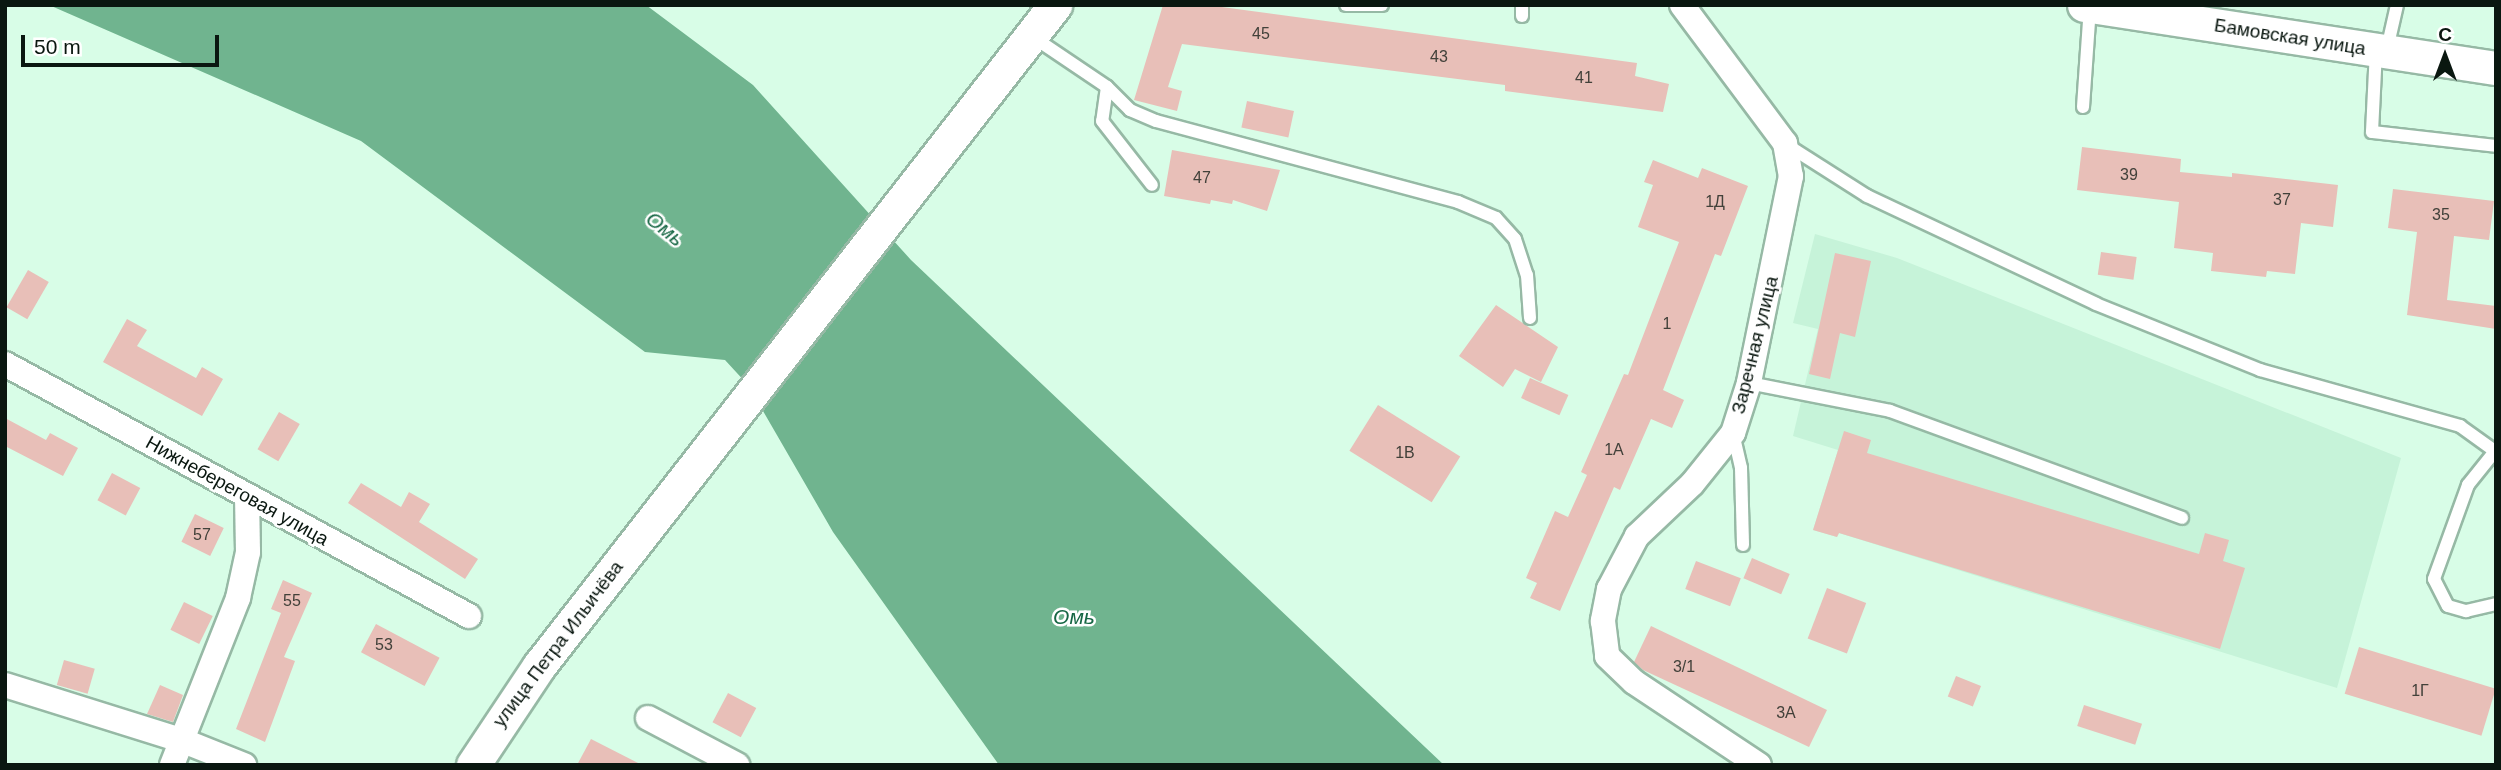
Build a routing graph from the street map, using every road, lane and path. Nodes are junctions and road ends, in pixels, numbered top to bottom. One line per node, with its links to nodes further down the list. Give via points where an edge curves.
1 (1055, 5): 8 (main road, улица Петра Ильичёва)
2 (1346, 5): 3 (lane)
3 (1382, 5)
4 (1682, 5): 13 (street, Заречная улица)
5 (2084, 5): 7 (main road, Бамовская улица)
6 (2397, 5): 9 (lane)
7 (2090, 6): 9 (main road, Бамовская улица, via 2238,23); 12 (lane)
8 (1032, 37): 11 (lane); 31 (main road, улица Петра Ильичёва, via 648,525 490,734)
9 (2382, 51): 10 (main road, Бамовская улица); 14 (lane, via 2372,132)
10 (2496, 68)
11 (1107, 87): 15 (lane, via 1102,121); 16 (lane, via 1130,110 1156,121 1458,202 1496,218 1515,239 1527,275)
12 (2083, 107)
13 (1785, 144): 18 (street, Заречная улица, via 1791,176 1786,214); 20 (lane, via 1867,196 2096,304 2259,370 2460,426)
14 (2496, 146)
15 (1152, 185)
16 (1530, 318)
17 (5, 364): 21 (street, Нижнебереговая улица)
18 (1749, 383): 19 (street, Заречная улица); 22 (lane, via 1890,411)
19 (1733, 433): 23 (lane, via 1741,468); 33 (street, Заречная улица, via 1692,484 1637,536 1609,589 1603,621 1608,656 1634,682)
20 (2495, 450): 24 (lane, via 2468,485 2434,579 2448,606 2466,611)
21 (247, 496): 25 (street, Нижнебереговая улица); 28 (street, via 248,552 238,598)
22 (2182, 518)
23 (1743, 545)
24 (2496, 604)
25 (469, 617)
26 (5, 685): 28 (street)
27 (648, 718): 32 (street)
28 (181, 740): 29 (street); 30 (street)
29 (172, 765)
30 (244, 765)
31 (473, 765)
32 (737, 765)
33 (1759, 765)

